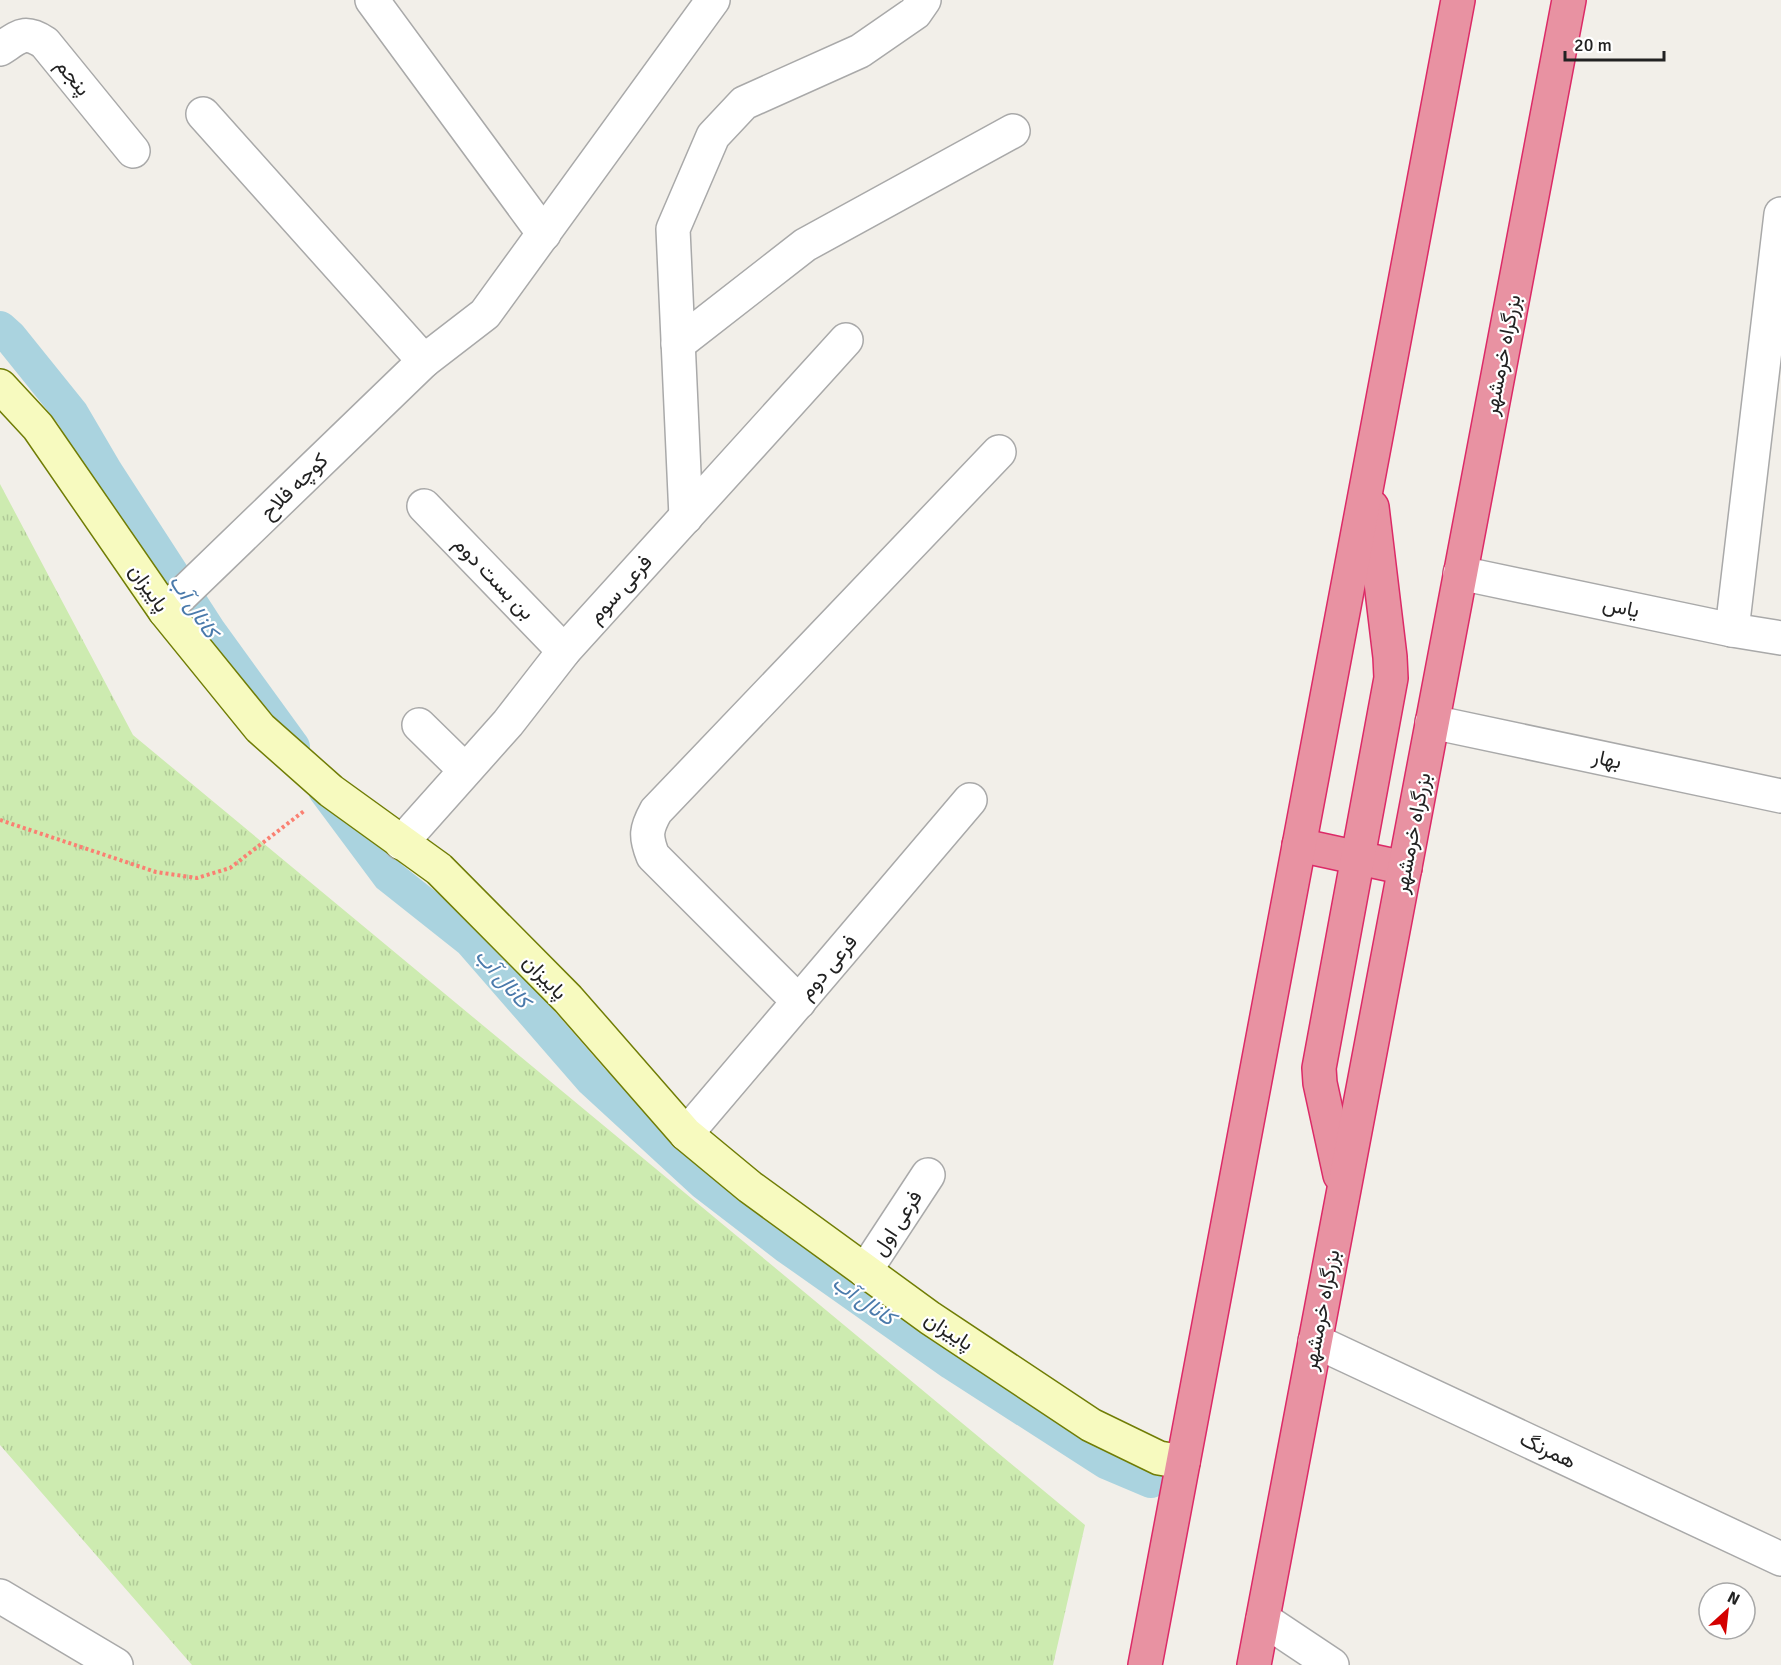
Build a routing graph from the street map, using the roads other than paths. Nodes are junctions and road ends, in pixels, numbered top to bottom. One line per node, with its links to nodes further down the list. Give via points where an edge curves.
1 (372, 0): 11 (street)
2 (713, 0): 11 (street, کوچه فلاح)
3 (924, 0): 13 (street, via 915,13 860,51 744,103 712,136 673,229)
4 (1458, 0): 17 (highway)
5 (1569, 0): 20 (highway, بزرگراه خرمشهر)
6 (0, 49): 9 (street, پنجم, via 23,34 45,43)
7 (203, 114): 14 (street)
8 (1013, 130): 13 (street, via 805,245)
9 (133, 152)
10 (1781, 214): 22 (street)
11 (544, 234): 14 (street, کوچه فلاح, via 485,314)
12 (846, 340): 19 (street, فرعی سوم)
13 (678, 344): 19 (street)
14 (424, 361): 21 (street, کوچه فلاح)
15 (0, 386): 21 (main road, پاییزان, via 38,428)
16 (999, 452): 34 (street, via 656,811 649,824 647,840 653,856)
17 (1369, 475): 31 (highway); 32 (highway, via 1391,669)
18 (424, 506): 24 (street, بن بست دوم)
19 (686, 517): 24 (street, فرعی سوم)
20 (1460, 573): 22 (street, یاس); 25 (highway, بزرگراه خرمشهر)
21 (165, 611): 30 (main road, پاییزان, via 260,728 330,790)
22 (1731, 630): 23 (street, یاس)
23 (1781, 638)
24 (564, 651): 27 (street, فرعی سوم)
25 (1432, 722): 28 (street, بهار); 33 (highway, بزرگراه خرمشهر)
26 (419, 725): 27 (street)
27 (465, 770): 30 (street, فرعی سوم)
28 (1781, 796)
29 (970, 800): 34 (street, فرعی دوم)
30 (401, 843): 35 (main road, پاییزان, via 439,869 568,999)
31 (1299, 845): 32 (highway); 40 (highway)
32 (1358, 857): 33 (highway); 37 (highway, via 1319,1068)
33 (1405, 868): 37 (highway, بزرگراه خرمشهر)
34 (799, 1002): 35 (street, فرعی دوم)
35 (686, 1134): 38 (main road, پاییزان, via 750,1187)
36 (928, 1175): 38 (street, فرعی اول)
37 (1344, 1190): 39 (highway, بزرگراه خرمشهر)
38 (866, 1271): 40 (main road, پاییزان, via 1091,1425 1159,1458)
39 (1315, 1341): 41 (street, همرنگ); 43 (highway, بزرگراه خرمشهر)
40 (1183, 1462): 45 (highway)
41 (1781, 1559)
42 (0, 1596): 44 (street)
43 (1263, 1620): 46 (highway, بزرگراه خرمشهر); 47 (street)
44 (116, 1665)
45 (1145, 1665)
46 (1254, 1665)
47 (1332, 1665)

